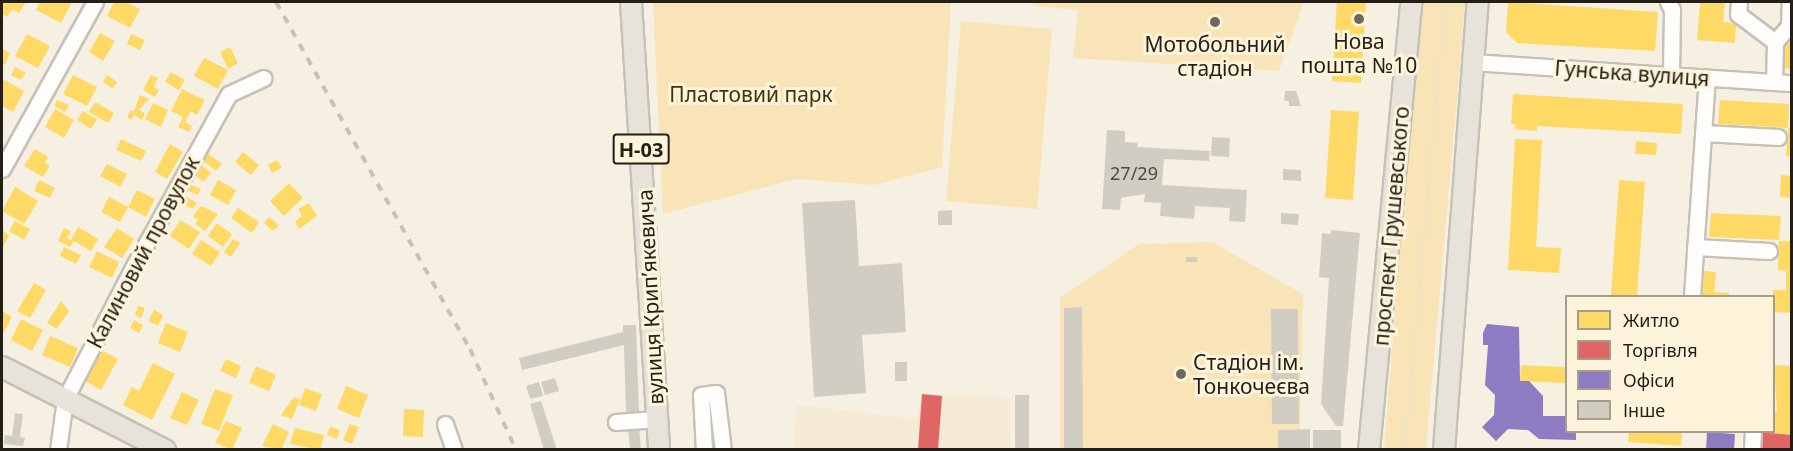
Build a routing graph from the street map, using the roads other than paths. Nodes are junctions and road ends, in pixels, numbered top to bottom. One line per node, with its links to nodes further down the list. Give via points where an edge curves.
1 (95, 2): 17 (street)
2 (632, 2): 23 (main road, вулиця Крипʼякевича / Н-03)
3 (1411, 2): 33 (main road, проспект Грушевського)
4 (1478, 2): 9 (main road)
5 (1668, 2): 10 (street, via 1672,10)
6 (1739, 2): 8 (street, via 1738,14)
7 (1790, 2): 8 (street, via 1789,26)
8 (1775, 42): 13 (street)
9 (1472, 63): 10 (street, Гунська вулиця); 34 (main road)
10 (1671, 75): 12 (street, Гунська вулиця)
11 (264, 78): 22 (street, Калиновий провулок, via 229,94)
12 (1707, 78): 13 (street, Гунська вулиця); 15 (street)
13 (1774, 82): 14 (street, Гунська вулиця)
14 (1791, 83)
15 (1703, 133): 16 (street); 18 (street)
16 (1778, 137)
17 (2, 170)
18 (1695, 248): 19 (street); 20 (street)
19 (1768, 251)
20 (1692, 295)
21 (2, 367): 22 (main road)
22 (65, 399): 27 (street, Калиновий провулок); 28 (main road)
23 (657, 419): 24 (street); 30 (main road, вулиця Крипʼякевича / Н-03)
24 (616, 422)
25 (445, 424): 29 (street)
26 (1753, 433): 35 (street)
27 (58, 450)
28 (165, 450)
29 (454, 450)
30 (659, 450)
31 (704, 450): 32 (street, via 701,395 716,393)
32 (723, 450)
33 (1369, 450)
34 (1444, 450)
35 (1752, 450)

